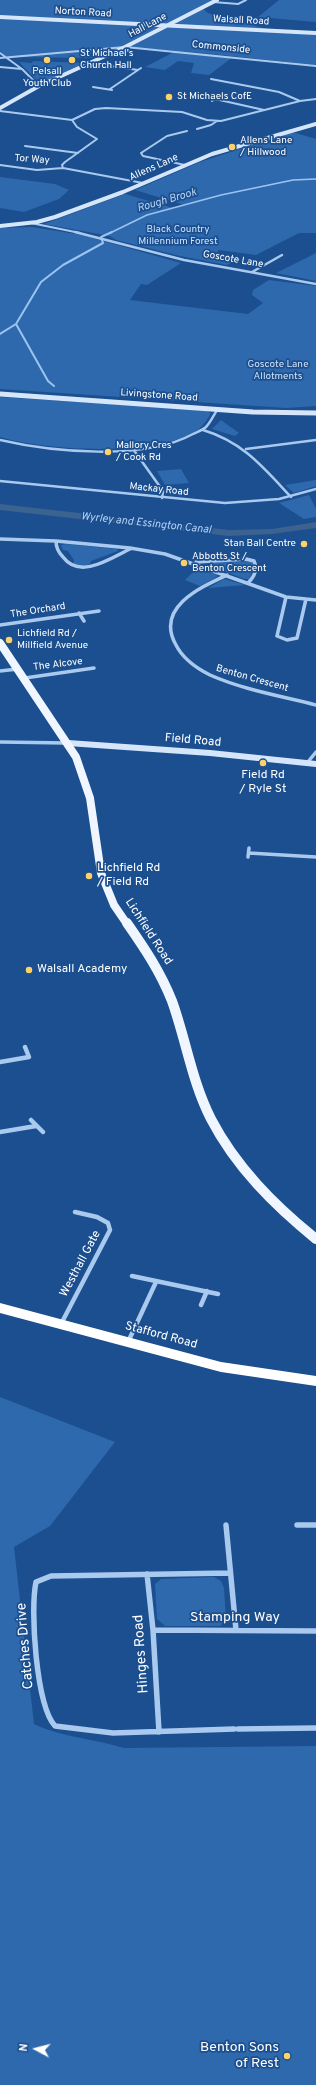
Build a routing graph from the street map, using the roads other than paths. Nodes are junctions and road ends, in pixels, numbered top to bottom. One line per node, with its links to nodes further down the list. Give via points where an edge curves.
1 (217, 0): 3 (street, Hall Lane)
2 (246, 0): 3 (street, via 238,4)
3 (213, 2): 5 (street, Hall Lane)
4 (0, 17): 5 (street, Norton Road)
5 (166, 25): 6 (street, Walsall Road); 7 (street, Hall Lane)
6 (316, 33)
7 (125, 47): 10 (street, Commonside); 11 (street, Hall Lane); 12 (street, Commonside)
8 (0, 53): 10 (street)
9 (0, 58): 10 (street, Commonside)
10 (5, 58): 15 (street)
11 (88, 63): 16 (street); 20 (street, Hall Lane)
12 (316, 66)
13 (0, 68): 15 (street)
14 (141, 68): 16 (street)
15 (22, 69): 20 (street)
16 (138, 70): 21 (street, via 111,89)
17 (211, 79): 18 (street)
18 (221, 81): 19 (street); 26 (street, via 279,92)
19 (218, 82)
20 (39, 86): 27 (street, Hall Lane)
21 (93, 87)
22 (219, 97): 23 (street)
23 (215, 99): 25 (street); 28 (street)
24 (316, 99): 26 (street)
25 (212, 101)
26 (300, 101): 28 (street)
27 (0, 109): 29 (street)
28 (267, 111): 30 (street)
29 (72, 120): 30 (street, via 96,109 106,108 182,112); 35 (street, via 77,127 98,139)
30 (217, 121): 32 (street, via 202,128)
31 (316, 124): 37 (street, Allens Lane, via 212,154)
32 (197, 127)
33 (185, 132): 37 (street, via 167,136 141,153 143,156)
34 (29, 144): 35 (street, via 24,147)
35 (78, 153): 38 (street, via 62,165)
36 (0, 164): 38 (street, Tor Way, via 37,170)
37 (185, 165): 39 (street, Allens Lane)
38 (63, 168): 39 (street, Tor Way)
39 (144, 183): 40 (street, Allens Lane, via 55,217)
40 (31, 223): 41 (street, Allens Lane); 43 (street, Goscote Lane, via 184,260)
41 (0, 226)
42 (282, 255): 43 (street)
43 (251, 272): 44 (street, Goscote Lane)
44 (316, 284)
45 (0, 394): 46 (street, Livingstone Road)
46 (218, 409): 47 (street, Livingstone Road, via 282,414); 48 (street, via 212,421)
47 (316, 413)
48 (203, 430): 51 (street, via 187,438); 52 (street, via 230,438)
49 (0, 440): 51 (street, via 64,450)
50 (316, 440): 52 (street)
51 (133, 449): 56 (street, via 163,491)
52 (246, 449): 55 (street)
53 (0, 481): 56 (street, Mackay Road)
54 (316, 489): 55 (street, Mackay Road)
55 (291, 497): 56 (street, Mackay Road, via 252,503)
56 (162, 498)
57 (0, 539): 58 (street)
58 (56, 541): 59 (street); 59 (street, via 56,548 70,565 81,568 91,567)
59 (130, 548): 60 (street)
60 (193, 562): 61 (street); 62 (street, via 254,561 257,566 253,579)
61 (227, 575): 62 (street); 75 (street, Benton Crescent, via 202,587 182,601 169,623 172,642 186,659 211,675 238,685)
62 (248, 583): 63 (street)
63 (286, 597): 64 (street); 64 (street, via 277,636 284,640 297,638)
64 (306, 599): 65 (street)
65 (316, 600)
66 (99, 611): 67 (street, The Orchard)
67 (79, 613): 68 (street, The Orchard); 69 (street, The Orchard)
68 (84, 620)
69 (0, 625)
70 (0, 643): 71 (main road, Lichfield Road)
71 (19, 668): 73 (street); 74 (main road, Lichfield Road)
72 (94, 668): 74 (street, The Alcove)
73 (0, 670)
74 (25, 678): 77 (main road, Lichfield Road)
75 (316, 705)
76 (0, 742): 77 (street)
77 (68, 743): 79 (street, Field Road); 90 (main road, Lichfield Road, via 76,757 90,798 101,873 114,905 156,965 172,1002 211,1119 239,1163 260,1189 286,1215)
78 (316, 752): 79 (street)
79 (307, 763): 80 (street, Field Road)
80 (316, 764)
81 (249, 853): 82 (street)
82 (316, 857)
83 (25, 1047): 84 (street, via 29,1057)
84 (0, 1062)
85 (31, 1120): 86 (street)
86 (36, 1126): 87 (street); 88 (street)
87 (0, 1132)
88 (42, 1132)
89 (75, 1212): 97 (street, Westhall Gate, via 108,1223 110,1230)
90 (316, 1239)
91 (132, 1276): 92 (street)
92 (156, 1282): 93 (street); 98 (street)
93 (207, 1291): 94 (street); 95 (street)
94 (218, 1294)
95 (201, 1305)
96 (0, 1308): 97 (highway, Stafford Road)
97 (60, 1324): 98 (highway, Stafford Road)
98 (128, 1342): 99 (highway, Stafford Road, via 222,1367)
99 (316, 1381)
100 (226, 1525): 103 (street)
101 (297, 1525): 102 (street)
102 (316, 1525)
103 (230, 1573): 104 (street, Catches Drive); 106 (street)
104 (147, 1574): 105 (street, Hinges Road); 109 (street, Catches Drive, via 41,1578 34,1586 34,1624 44,1706 55,1726 99,1733)
105 (154, 1630): 106 (street, Stamping Way); 109 (street, Hinges Road)
106 (236, 1630): 107 (street, Stamping Way)
107 (316, 1631)
108 (316, 1728): 109 (street)
109 (159, 1732)

